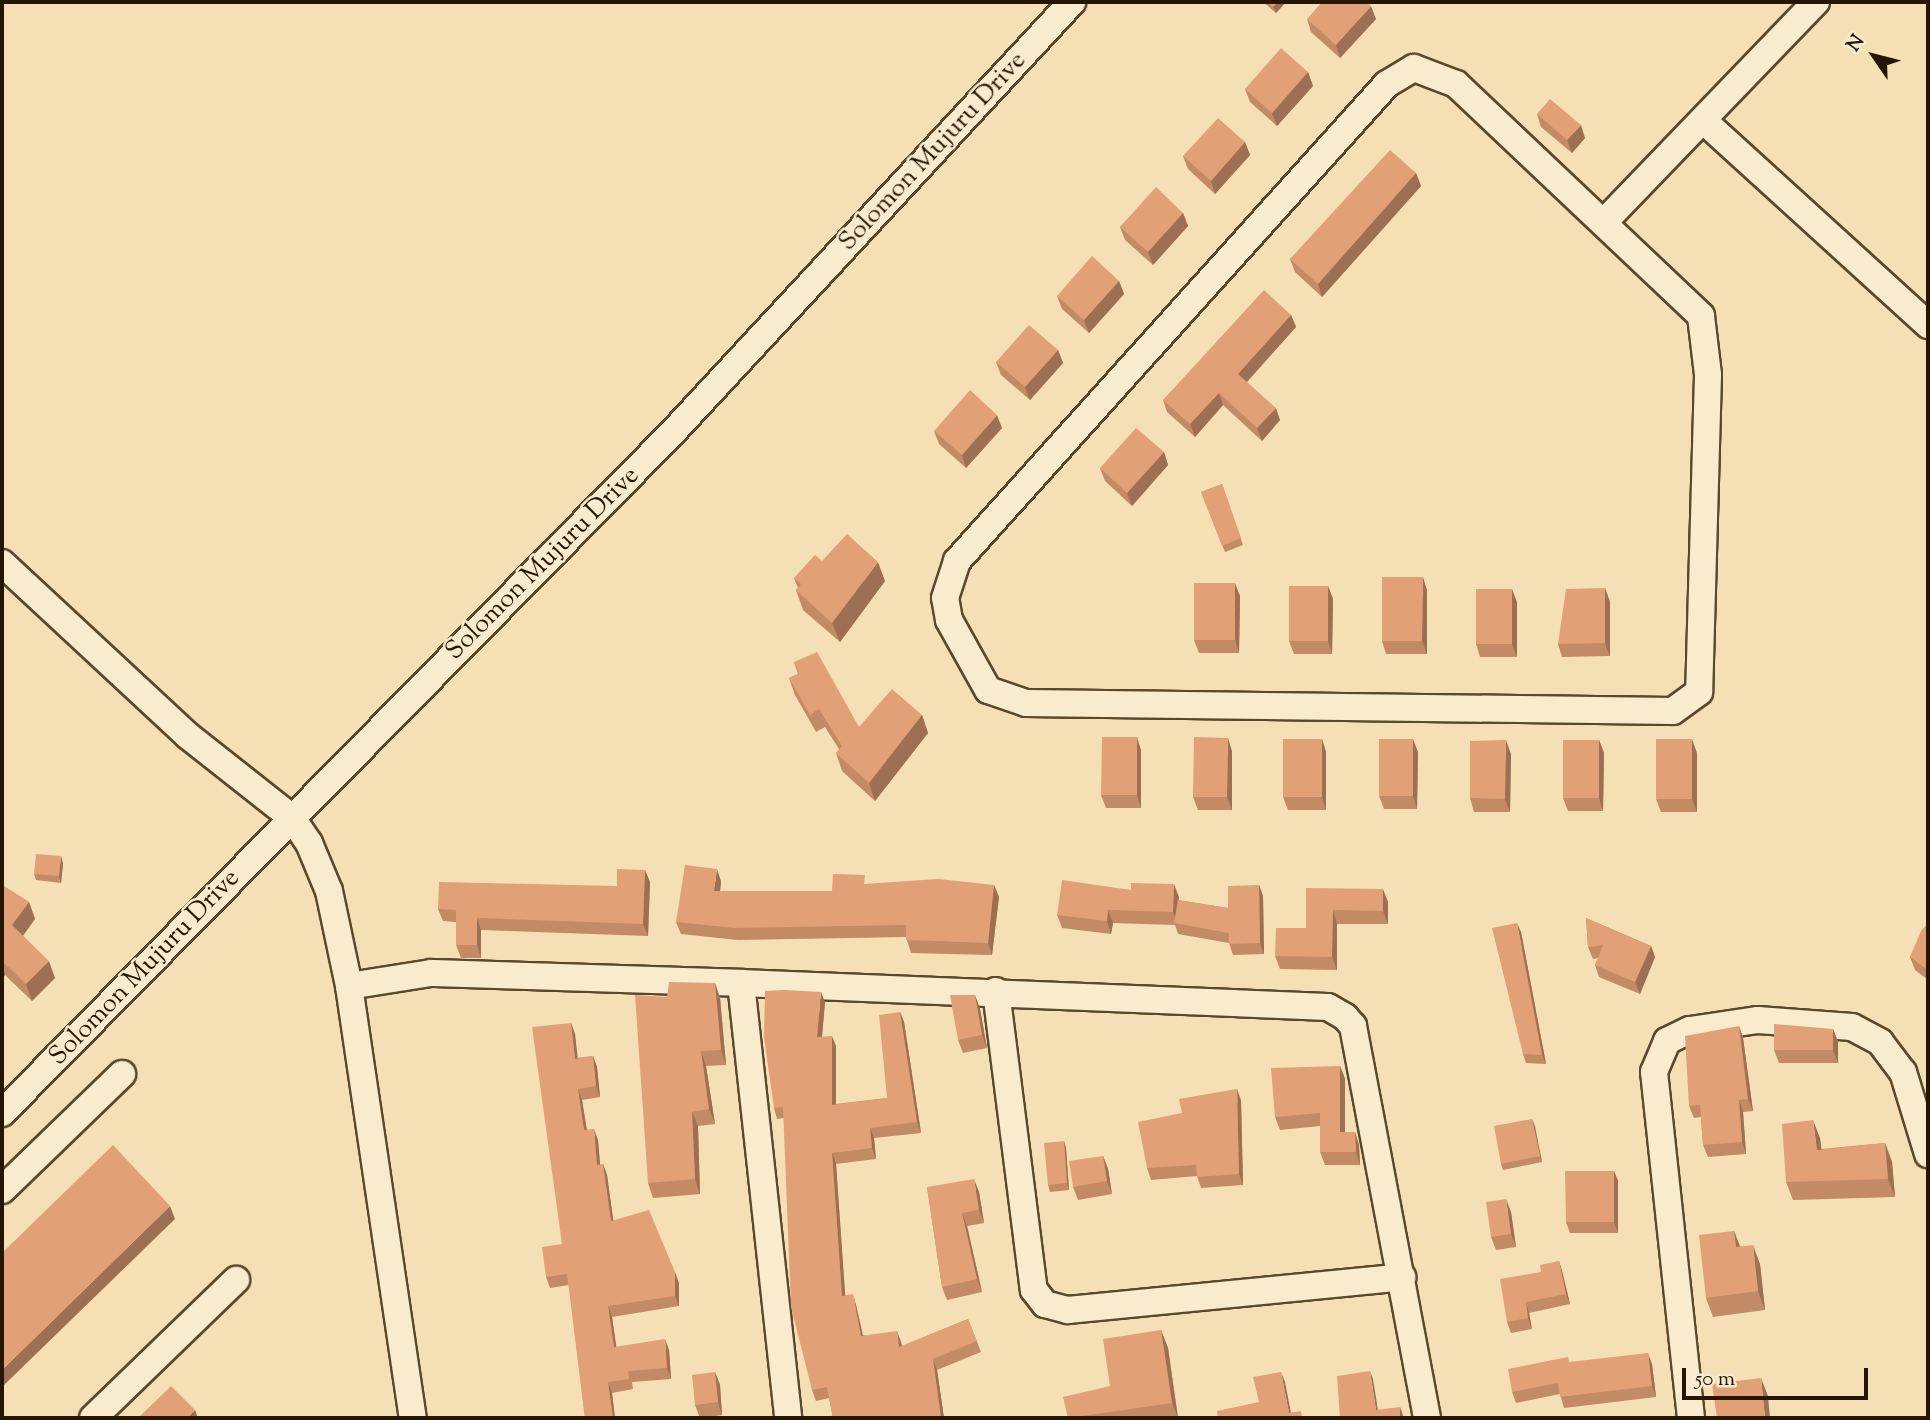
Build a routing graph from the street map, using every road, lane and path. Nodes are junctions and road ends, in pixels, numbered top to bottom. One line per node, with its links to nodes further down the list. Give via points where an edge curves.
1 (1072, 2): 7 (street, Solomon Mujuru Drive, via 673,432)
2 (1816, 2): 3 (street)
3 (1705, 122): 4 (street); 5 (street)
4 (1606, 220): 4 (street, via 1456,85 1424,69 1399,74 957,561 945,598 949,620 979,680 999,697 1026,703 1685,708 1702,680 1706,335 1701,316 1683,294)
5 (1928, 325)
6 (2, 563): 7 (street, via 187,735)
7 (292, 818): 9 (street, via 329,891); 12 (street, Solomon Mujuru Drive)
8 (741, 983): 9 (street, via 431,973); 10 (street); 19 (street)
9 (349, 986): 18 (street)
10 (996, 991): 15 (street, via 1328,1007 1345,1017 1353,1027); 15 (street, via 1034,1290 1045,1304 1068,1310)
11 (122, 1074): 14 (street)
12 (2, 1114)
13 (1928, 1154): 21 (street, via 1903,1072 1880,1042 1852,1027 1758,1020 1690,1030 1667,1041 1654,1072)
14 (2, 1189)
15 (1402, 1277): 20 (street)
16 (236, 1280): 17 (street)
17 (93, 1418)
18 (413, 1418)
19 (788, 1418)
20 (1427, 1418)
21 (1691, 1418)

